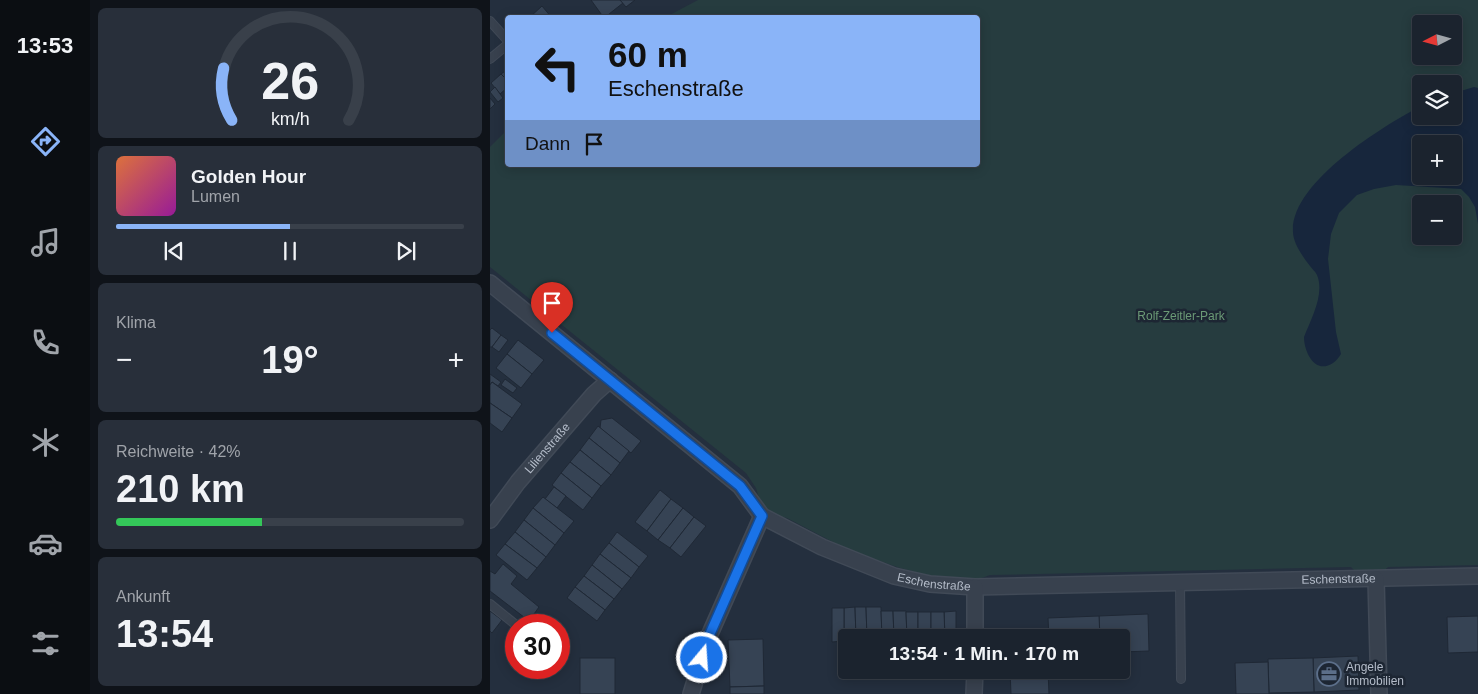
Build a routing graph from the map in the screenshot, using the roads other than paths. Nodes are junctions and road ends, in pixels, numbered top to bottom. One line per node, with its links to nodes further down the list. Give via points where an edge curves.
1 (490, 21): 2 (lane)
2 (505, 39)
3 (505, 46): 4 (lane)
4 (490, 59)
5 (490, 283): 6 (street, Eschenstraße)
6 (610, 380): 7 (street, Eschenstraße, via 740,486); 8 (street, Lilienstraße, via 594,394 518,482)
7 (762, 516): 12 (street, Eschenstraße, via 822,547 894,576 930,584); 18 (street, via 709,636)
8 (490, 520)
9 (1478, 576): 10 (street, Eschenstraße)
10 (1376, 579): 11 (street, Eschenstraße); 20 (street)
11 (1180, 582): 12 (street, Eschenstraße); 17 (lane)
12 (975, 587): 15 (street)
13 (490, 604): 14 (lane)
14 (505, 616)
15 (975, 629)
16 (975, 679): 19 (street)
17 (1181, 679)
18 (690, 694)
19 (974, 694)
20 (1379, 694)

